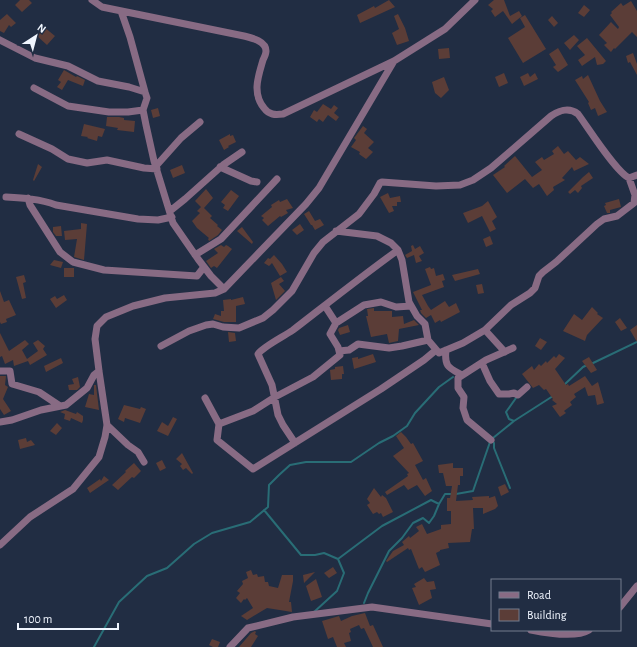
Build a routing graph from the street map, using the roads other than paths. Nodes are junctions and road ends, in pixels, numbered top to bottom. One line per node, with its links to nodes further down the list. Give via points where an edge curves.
1 (92, 0): 3 (street, via 102,7)
2 (475, 0): 5 (street, via 445,30)
3 (121, 11): 5 (street, via 244,36 263,44 266,51 256,83 258,101 266,111 274,115 283,114); 7 (street)
4 (0, 40): 7 (street, via 35,58 68,66 98,81)
5 (394, 61): 25 (street, via 319,188)
6 (34, 88): 8 (street, via 68,106 109,112)
7 (145, 92): 8 (street, via 147,98)
8 (143, 110): 12 (street)
9 (200, 122): 12 (street, via 181,138)
10 (19, 134): 12 (street, via 68,159 87,163 107,160 144,168)
11 (242, 152): 13 (street)
12 (156, 167): 20 (street)
13 (220, 167): 17 (street); 20 (street)
14 (637, 175): 15 (street)
15 (629, 178): 21 (street, via 616,168 575,111 561,110 473,180 460,185 436,186 380,183 359,214); 29 (street, via 636,195 634,203 617,216 597,224 539,276 535,288 530,293 511,305)
16 (277, 179): 23 (street, via 221,239)
17 (257, 182)
18 (6, 197): 19 (street)
19 (28, 198): 20 (street, via 138,219 158,220); 24 (street, via 60,252 73,262 104,270 197,276)
20 (171, 214): 23 (street)
21 (336, 231): 22 (street, via 377,236); 31 (street, via 314,253 292,291 263,318 240,328 206,325)
22 (398, 250): 26 (street, via 336,295); 27 (street, via 402,260 408,302)
23 (195, 255): 24 (street)
24 (204, 267): 25 (street)
25 (224, 289): 38 (street, via 215,293 158,300 133,306 106,317 96,326)
26 (325, 306): 28 (street); 42 (street, via 258,354)
27 (411, 306): 28 (street, via 396,307 381,302 364,305); 30 (street, via 416,316 425,324)
28 (336, 322): 35 (street, via 330,334)
29 (485, 330): 34 (street); 36 (street)
30 (428, 340): 33 (street); 35 (street, via 389,348 358,344 349,350)
31 (161, 346)
32 (512, 348): 36 (street)
33 (436, 350): 34 (street, via 439,353); 49 (street, via 381,389)
34 (446, 350): 40 (street, via 444,359 447,367)
35 (339, 351): 42 (street, via 340,355 313,377)
36 (505, 352): 37 (street)
37 (482, 363): 40 (street); 41 (street, via 499,394 518,395)
38 (99, 370): 44 (street, via 87,388 66,405); 47 (street)
39 (0, 371): 44 (street, via 10,371 12,384 39,392)
40 (462, 375): 48 (street, via 457,381 458,388 464,396 463,408 467,420)
41 (527, 387)
42 (274, 397): 46 (street, via 253,411); 49 (street, via 278,415)
43 (205, 398): 46 (street)
44 (60, 406): 45 (street)
45 (0, 422)
46 (219, 424): 49 (street, via 217,440 253,470)
47 (107, 425): 50 (street, via 138,452); 51 (street, via 98,457 73,489 30,517)
48 (491, 440)
49 (295, 443)
50 (144, 462)
51 (0, 545)
52 (637, 586): 53 (street)
53 (621, 607)
54 (491, 624): 57 (street, via 372,607 293,617 248,628)
55 (537, 631): 56 (street, via 555,634)
56 (588, 631)
57 (230, 647)

